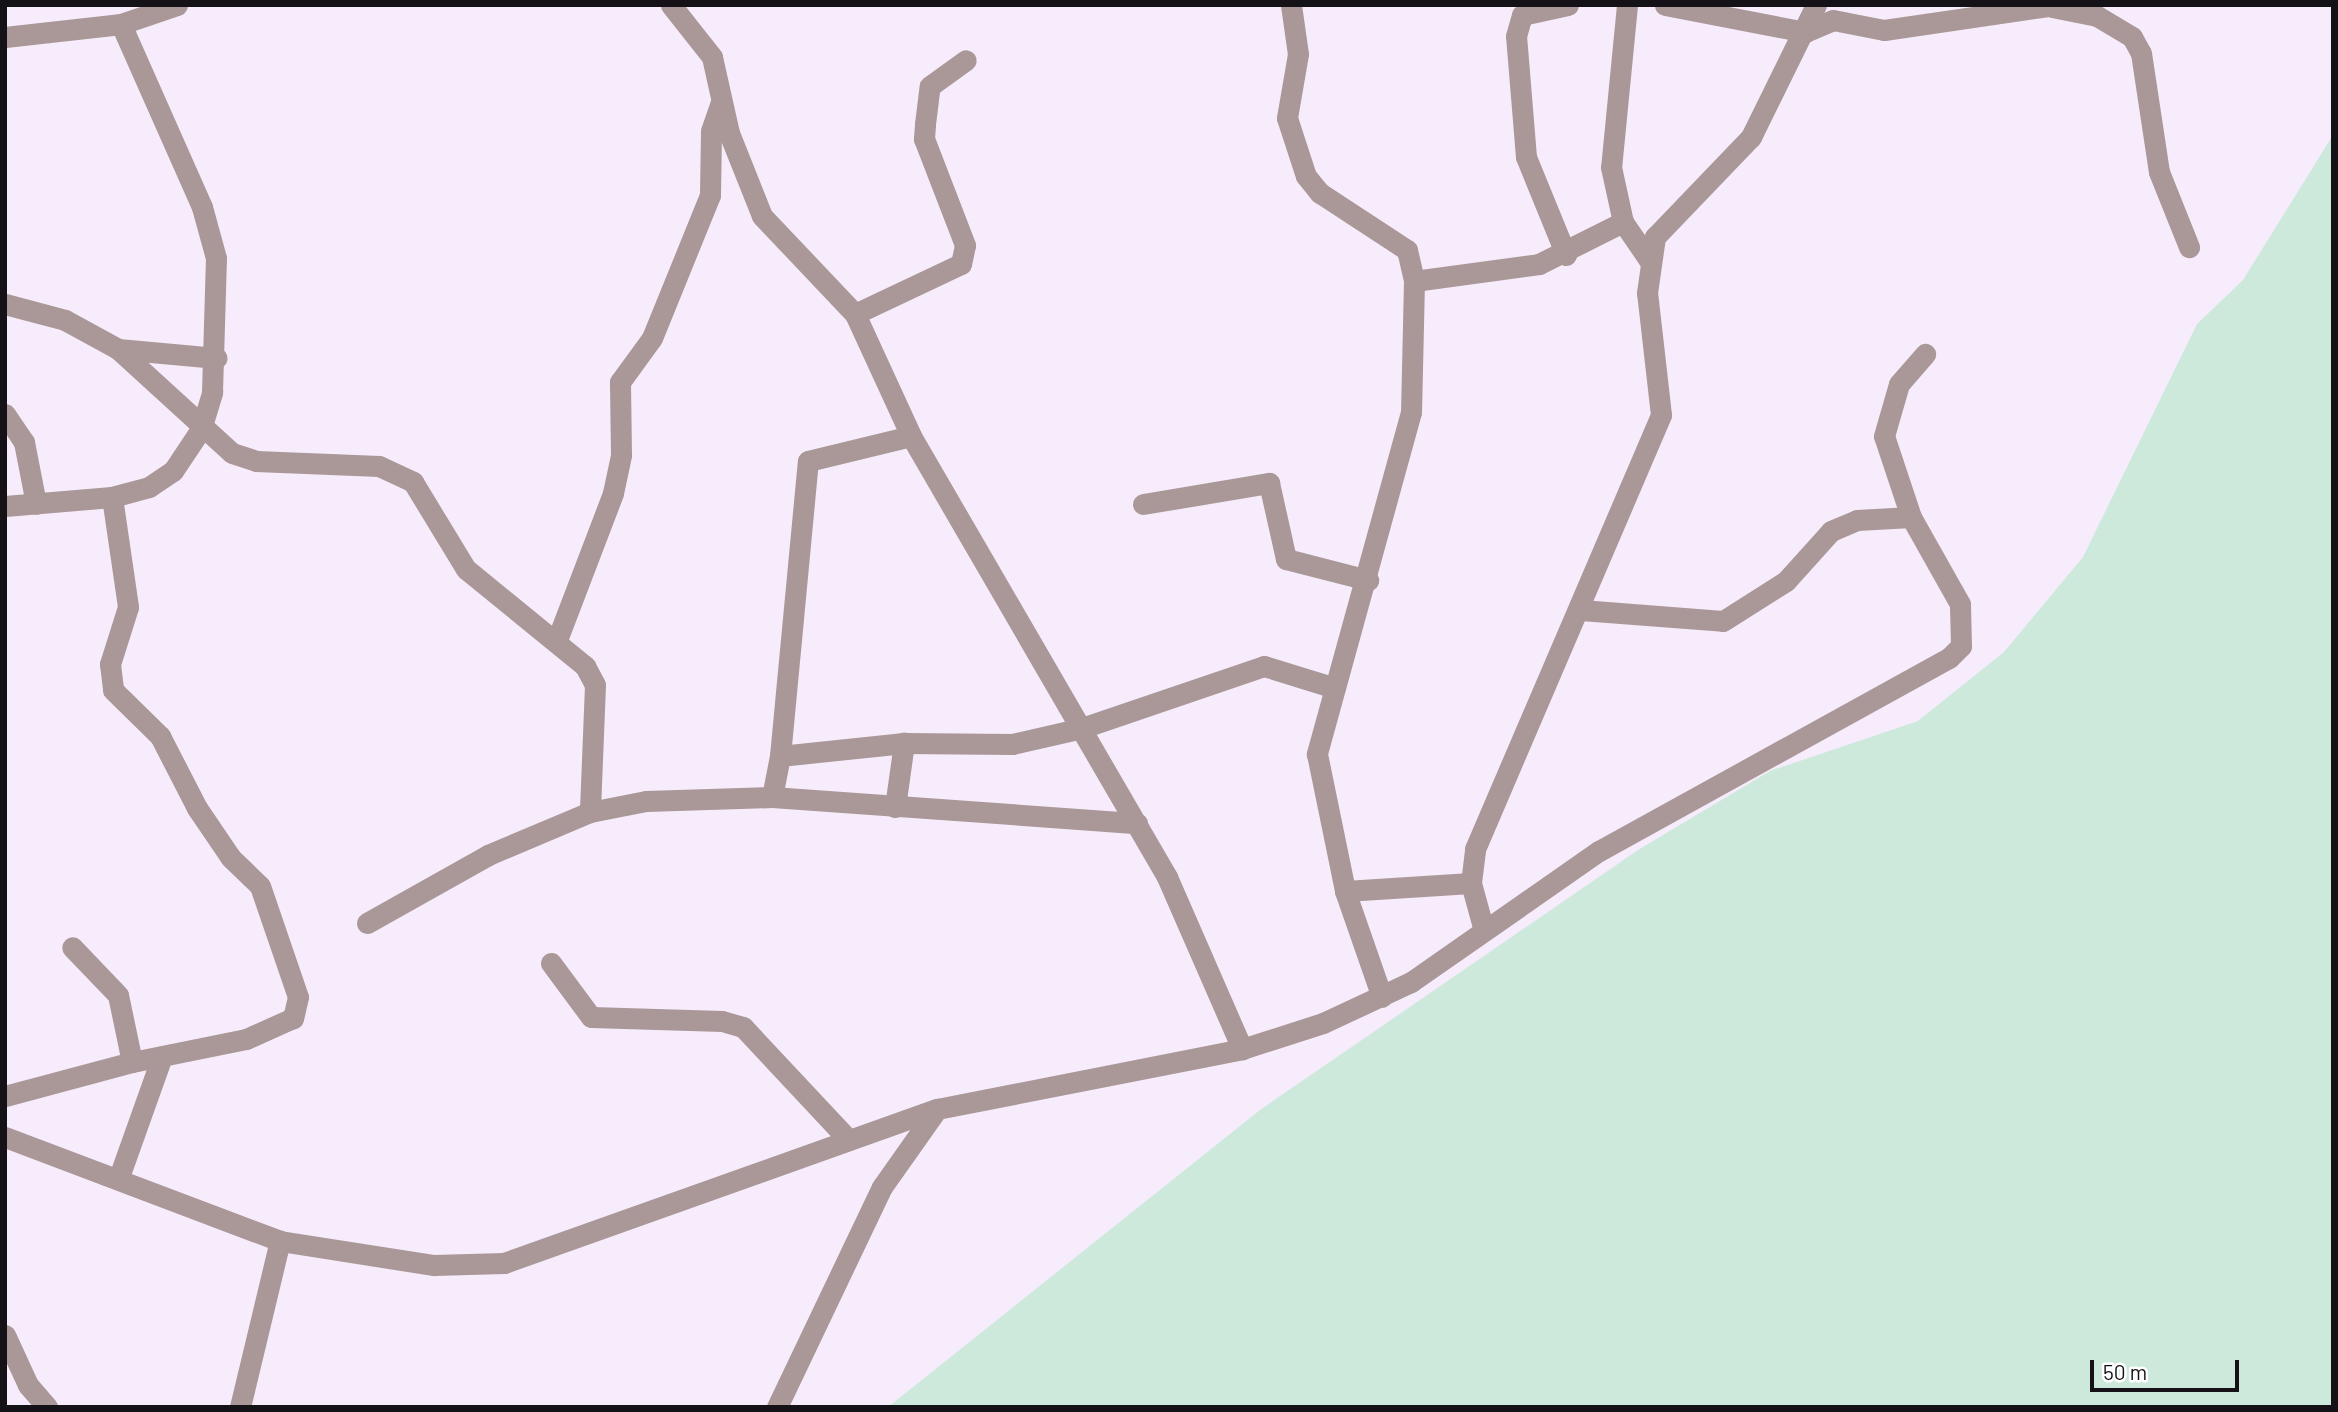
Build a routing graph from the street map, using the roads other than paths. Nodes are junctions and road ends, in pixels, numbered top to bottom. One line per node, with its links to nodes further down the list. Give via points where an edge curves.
1 (177, 5): 9 (street)
2 (671, 5): 13 (street, via 712,57)
3 (1291, 5): 18 (street, via 1298,54 1287,118 1306,176 1320,193 1407,250)
4 (1568, 5): 16 (street, via 1522,15 1516,36 1526,157)
5 (1627, 5): 14 (street, via 1611,145)
6 (1665, 5): 10 (street)
7 (1816, 5): 10 (street)
8 (2054, 6): 10 (street, via 1884,30 1833,20); 15 (street, via 2097,16 2132,37 2141,53 2159,172)
9 (121, 24): 11 (street); 23 (street, via 202,207 216,258)
10 (1805, 32): 17 (street, via 1751,137 1668,219)
11 (5, 37)
12 (966, 60): 20 (street, via 930,86 924,139 965,256 949,274)
13 (721, 102): 20 (street, via 762,216); 34 (street, via 711,131 710,195 652,338 621,382 616,482)
14 (1623, 222): 16 (street); 17 (street)
15 (2189, 247)
16 (1566, 255): 18 (street)
17 (1649, 260): 33 (street, via 1661,415)
18 (1414, 281): 32 (street, via 1411,412)
19 (5, 304): 21 (street, via 65,320)
20 (855, 314): 26 (street)
21 (118, 349): 23 (street); 25 (street)
22 (1925, 354): 31 (street, via 1899,384 1884,436)
23 (217, 358): 25 (street)
24 (5, 414): 28 (street, via 24,442)
25 (201, 429): 27 (street, via 173,471 149,487); 34 (street, via 256,461 399,472 425,499 466,569)
26 (911, 436): 36 (street); 38 (street, via 808,461)
27 (112, 497): 28 (street); 51 (street, via 128,607 110,664 113,690 160,736 197,808 231,858 260,886 298,998 293,1018 284,1024 246,1039)
28 (36, 503): 30 (street)
29 (1143, 503): 32 (street, via 1269,483 1286,559)
30 (5, 506)
31 (1911, 517): 33 (street, via 1857,520 1831,531 1786,581 1723,621); 46 (street, via 1965,621 1961,646 1949,659 1599,851)
32 (1368, 580): 35 (street)
33 (1581, 610): 43 (street, via 1475,849)
34 (557, 640): 41 (street, via 585,666 595,685)
35 (1335, 688): 36 (street, via 1253,668); 44 (street, via 1319,745 1318,777)
36 (1083, 727): 37 (street, via 992,747); 42 (street)
37 (904, 743): 38 (street); 40 (street)
38 (780, 756): 39 (street)
39 (772, 797): 40 (street); 41 (street, via 685,797)
40 (895, 807): 42 (street)
41 (590, 812): 45 (street, via 488,855)
42 (1137, 823): 50 (street)
43 (1471, 883): 44 (street); 46 (street)
44 (1345, 891): 49 (street)
45 (367, 923)
46 (1483, 927): 49 (street)
47 (72, 947): 52 (street, via 118,995)
48 (551, 963): 56 (street, via 591,1017 722,1021 743,1027)
49 (1382, 998): 50 (street)
50 (1242, 1049): 54 (street)
51 (162, 1056): 52 (street); 57 (street)
52 (132, 1062): 53 (street)
53 (5, 1096)
54 (937, 1110): 56 (street); 62 (street, via 882,1187)
55 (5, 1137): 57 (street)
56 (847, 1138): 58 (street, via 504,1263 435,1265)
57 (119, 1177): 58 (street)
58 (280, 1241): 61 (street)
59 (5, 1335): 60 (street, via 28,1385)
60 (47, 1407)
61 (240, 1407)
62 (777, 1407)

